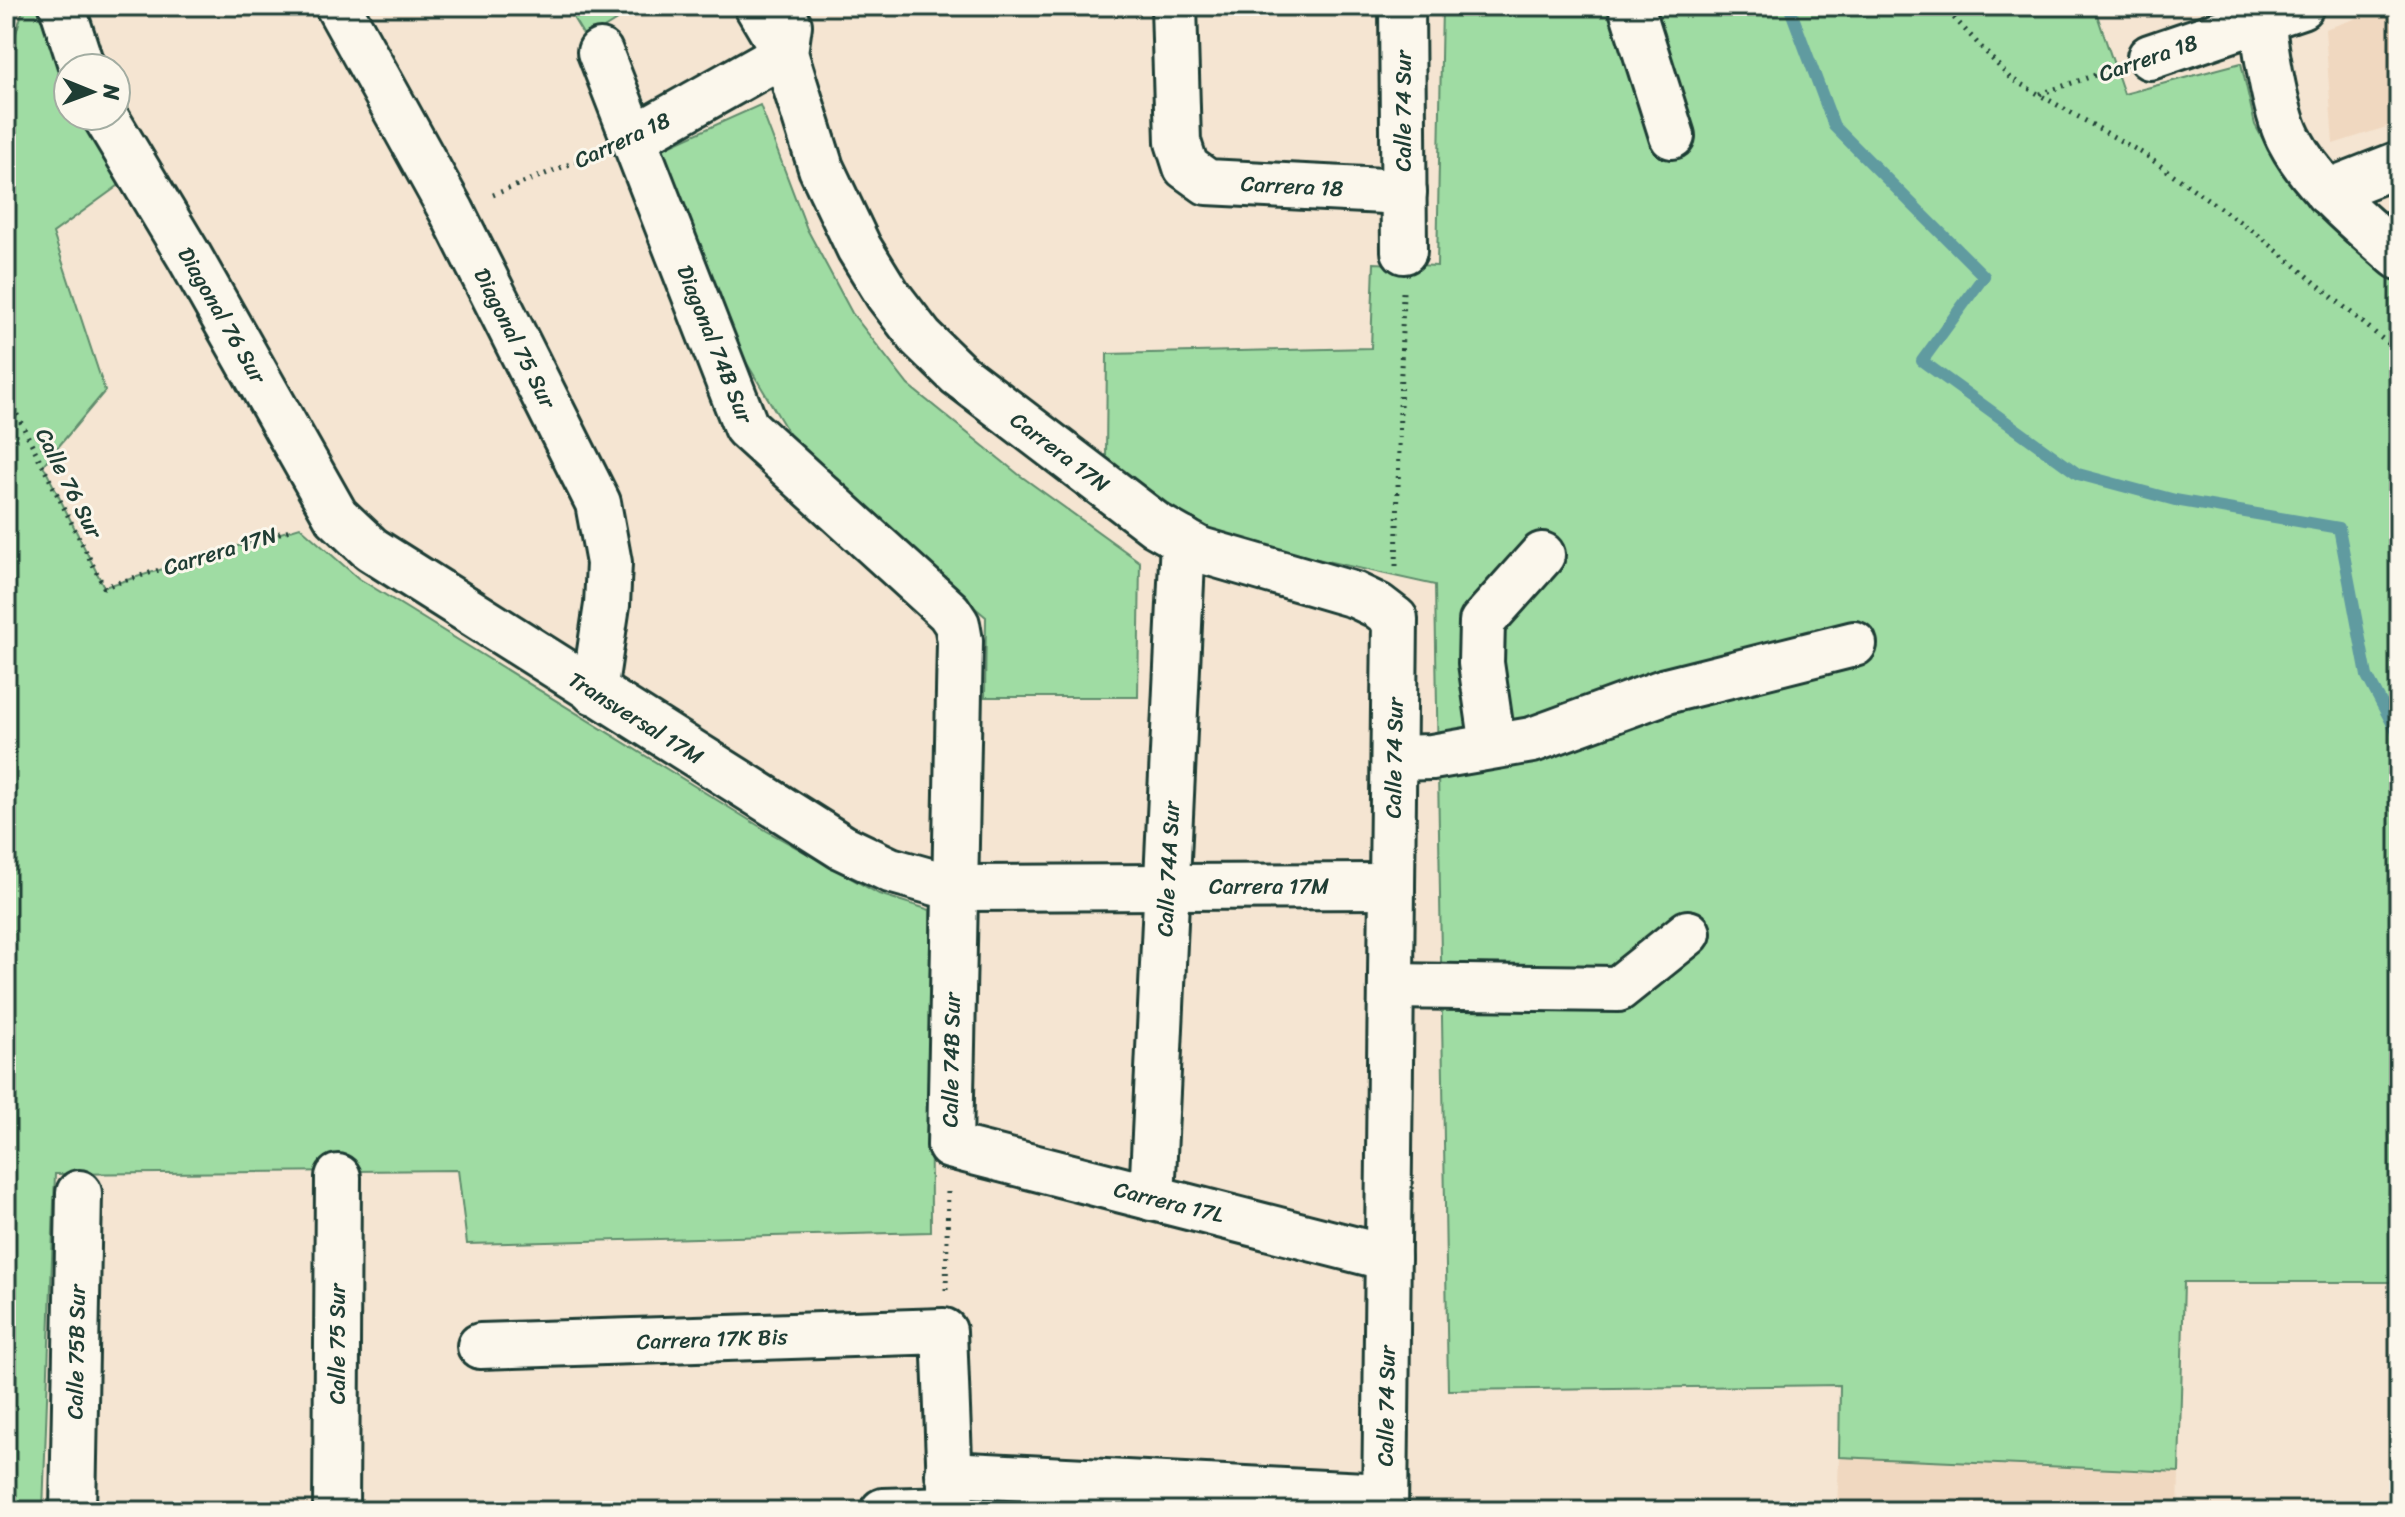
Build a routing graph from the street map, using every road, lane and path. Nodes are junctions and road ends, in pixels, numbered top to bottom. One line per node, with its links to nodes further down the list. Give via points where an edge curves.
1 (62, 6): 10 (street)
2 (338, 6): 21 (street, Diagonal 75 Sur)
3 (757, 6): 12 (street)
4 (791, 6): 12 (street)
5 (1174, 6): 19 (street, Carrera 18, via 1178,142 1186,167 1207,182)
6 (1402, 6): 19 (street, Calle 74 Sur)
7 (1631, 6): 16 (street)
8 (1943, 6): 14 (path, via 2010,78)
9 (2275, 10): 13 (street, Carrera 18); 20 (street, via 2280,115 2289,139)
10 (77, 52)
11 (600, 52): 17 (street, Diagonal 74B Sur)
12 (785, 53): 17 (street, Carrera 18); 27 (street, Carrera 17N, via 821,168 859,248 921,338 999,406)
13 (2150, 57): 14 (path, Carrera 18)
14 (2039, 94): 24 (path, via 2144,154 2261,237)
15 (115, 132): 26 (street, Diagonal 76 Sur)
16 (1672, 136)
17 (634, 138): 21 (path, Carrera 18); 30 (street, Diagonal 74B Sur, via 746,427)
18 (2399, 164): 20 (street)
19 (1404, 192): 22 (street, Calle 74 Sur)
20 (2327, 192): 23 (street)
21 (452, 212): 33 (street, Diagonal 75 Sur, via 598,503 609,563)
22 (1404, 251): 31 (path)
23 (2399, 257)
24 (2399, 353)
25 (6, 393): 29 (path, Calle 76 Sur)
26 (336, 516): 29 (path, Carrera 17N); 33 (street, Transversal 17M, via 371,549)
27 (1183, 540): 31 (street, Carrera 17N, via 1215,555 1355,595); 37 (street, Calle 74A Sur)
28 (1542, 555): 34 (street, via 1482,622 1481,663)
29 (104, 587)
30 (949, 612): 38 (street, Calle 74B Sur, via 960,641)
31 (1395, 619): 35 (street, Calle 74 Sur)
32 (1854, 644): 34 (street, via 1666,691 1532,740)
33 (594, 692): 38 (street, Transversal 17M, via 842,847 890,870)
34 (1493, 746): 35 (street)
35 (1394, 758): 36 (street, Calle 74 Sur)
36 (1392, 886): 37 (street, Carrera 17M); 40 (street, Calle 74 Sur)
37 (1168, 887): 38 (street, Carrera 17M); 44 (street, Calle 74A Sur)
38 (954, 888): 41 (street, Calle 74B Sur)
39 (1688, 933): 40 (street, via 1618,989)
40 (1391, 986): 45 (street, Calle 74 Sur)
41 (950, 1146): 44 (street, Carrera 17L); 46 (path, Calle 74B Sur)
42 (338, 1177): 51 (street, Calle 75 Sur)
43 (79, 1193): 50 (street, Calle 75B Sur)
44 (1152, 1198): 45 (street, Carrera 17L)
45 (1388, 1258): 49 (street, Calle 74 Sur)
46 (944, 1331): 47 (street, Carrera 17K Bis); 48 (street)
47 (480, 1346)
48 (950, 1498): 49 (street); 52 (street)
49 (1385, 1504)
50 (73, 1511)
51 (336, 1511)
52 (883, 1511)

